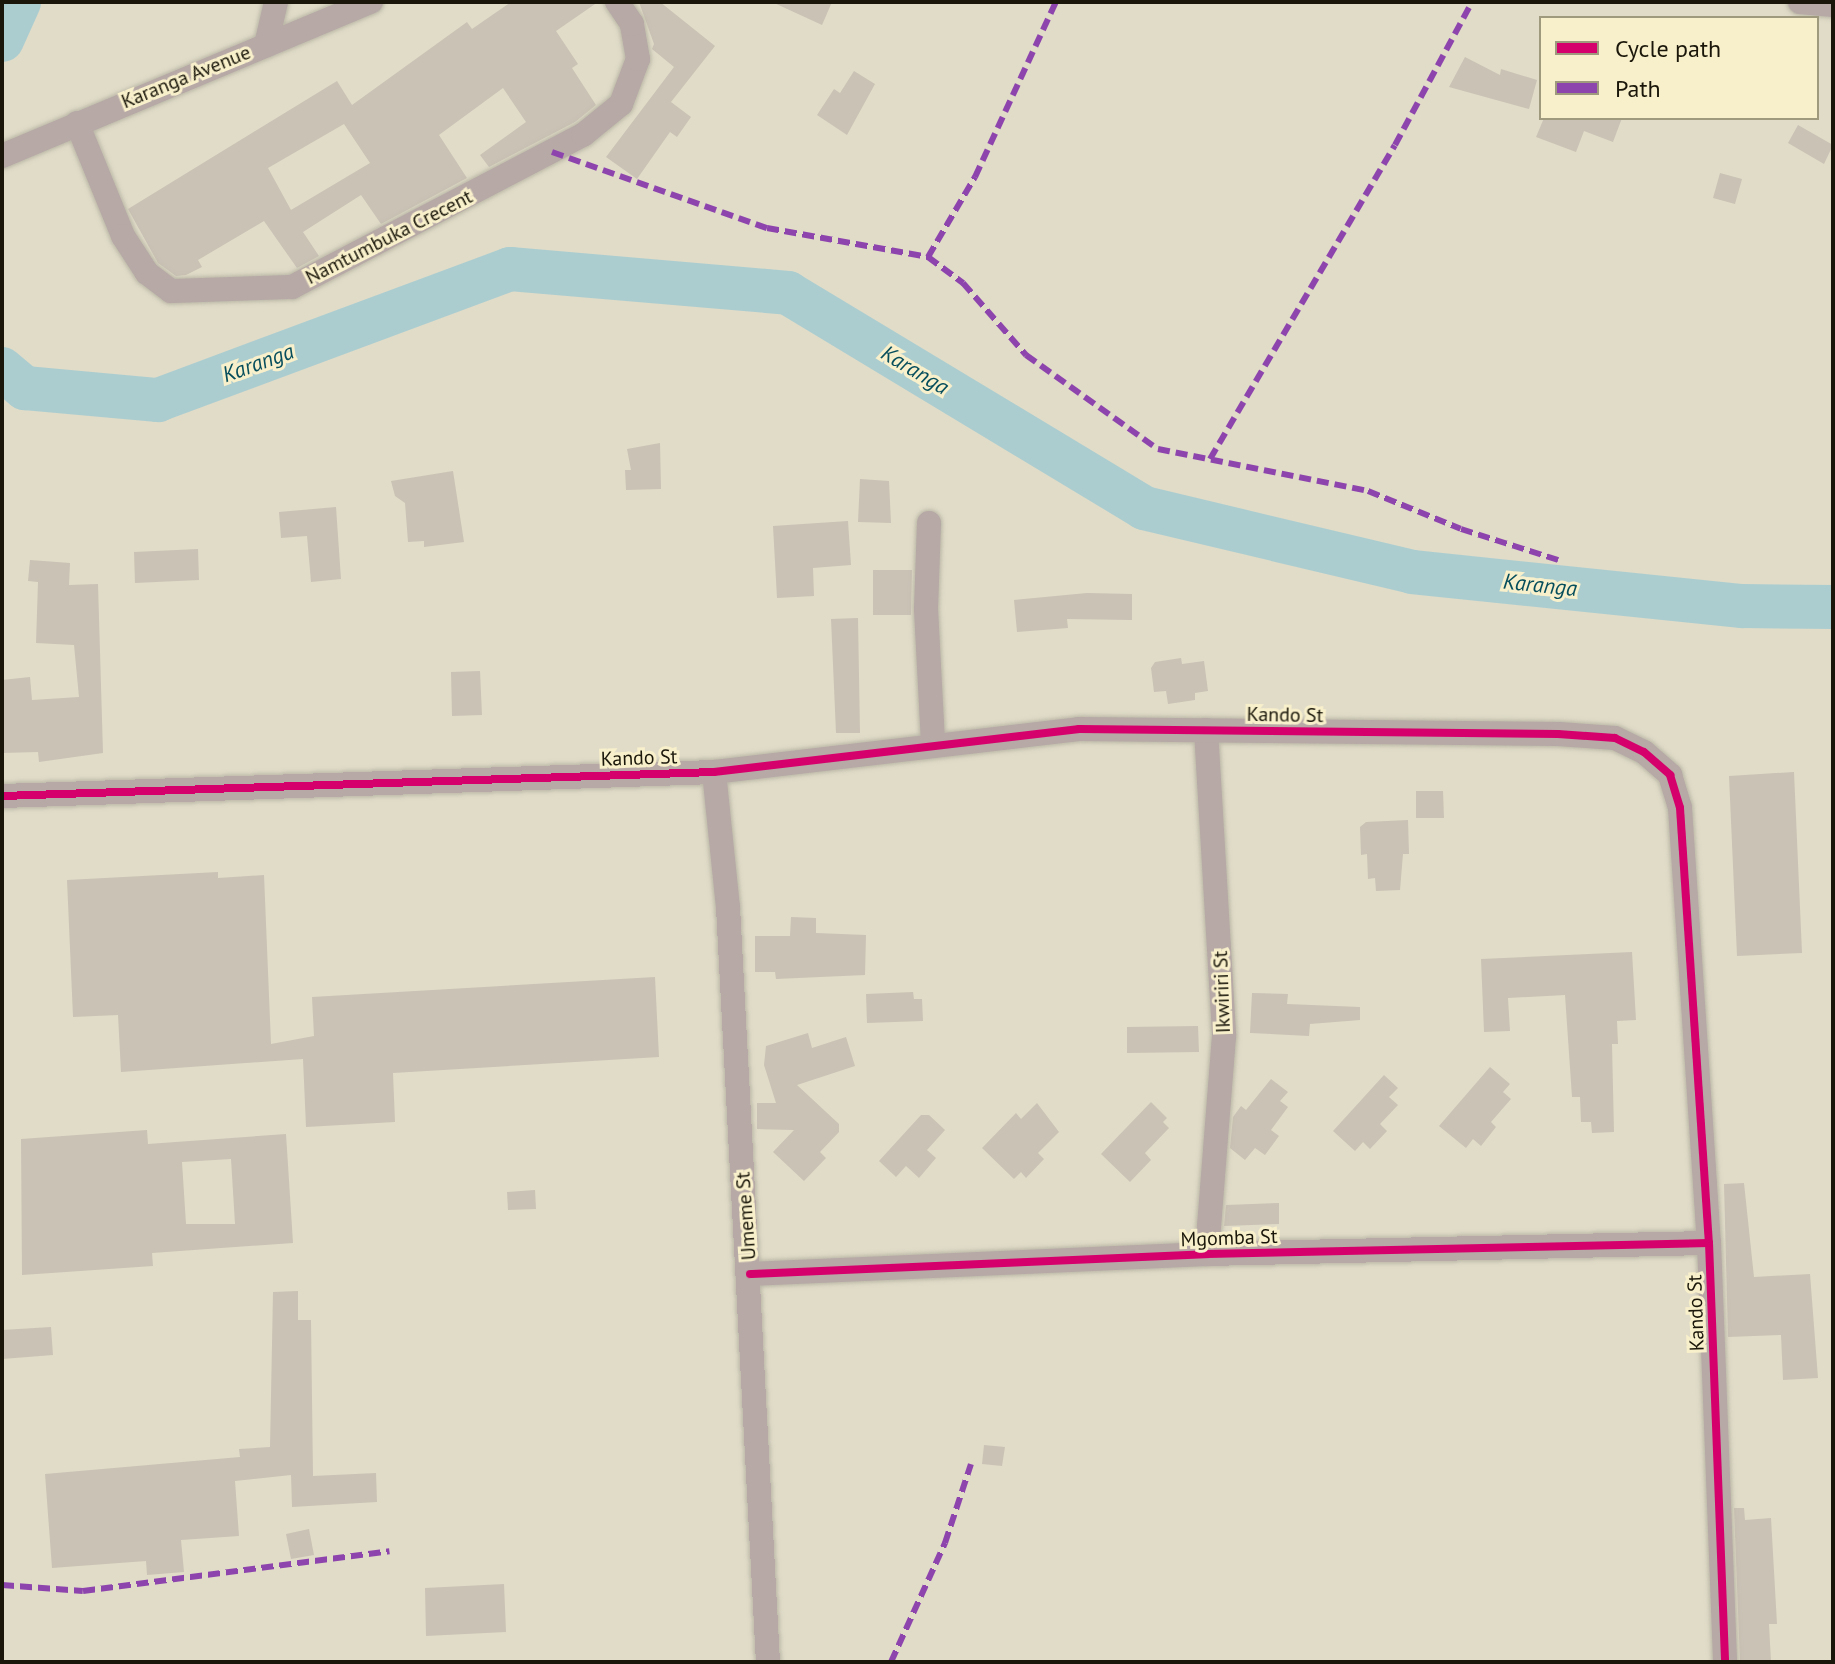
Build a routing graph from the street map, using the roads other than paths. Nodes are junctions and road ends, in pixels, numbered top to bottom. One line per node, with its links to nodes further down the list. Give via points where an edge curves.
1 (276, 2): 6 (street)
2 (371, 2): 6 (street, Karanga Avenue)
3 (617, 2): 7 (street, Namtumbuka Crecent, via 632,24 638,59 621,104 583,135 292,287 171,291 147,273 123,236)
4 (1800, 2): 5 (street)
5 (1833, 5)
6 (266, 45): 7 (street, Karanga Avenue)
7 (77, 123): 8 (street, Karanga Avenue)
8 (2, 156)
9 (929, 523): 11 (street, via 926,609)
10 (1206, 730): 11 (street, Kando St, via 1079,729); 14 (street, Kando St, via 1615,738 1644,752 1670,775 1680,808); 15 (street, Ikwiriri St, via 1224,1036)
11 (933, 742): 12 (street, Kando St)
12 (714, 772): 13 (street, Kando St); 16 (street, Umeme St, via 728,907)
13 (2, 796)
14 (1709, 1243): 15 (street, Mgomba St); 18 (street, Kando St)
15 (1207, 1254): 16 (street, Mgomba St)
16 (750, 1274): 17 (street, Umeme St)
17 (768, 1662)
18 (1725, 1662)

